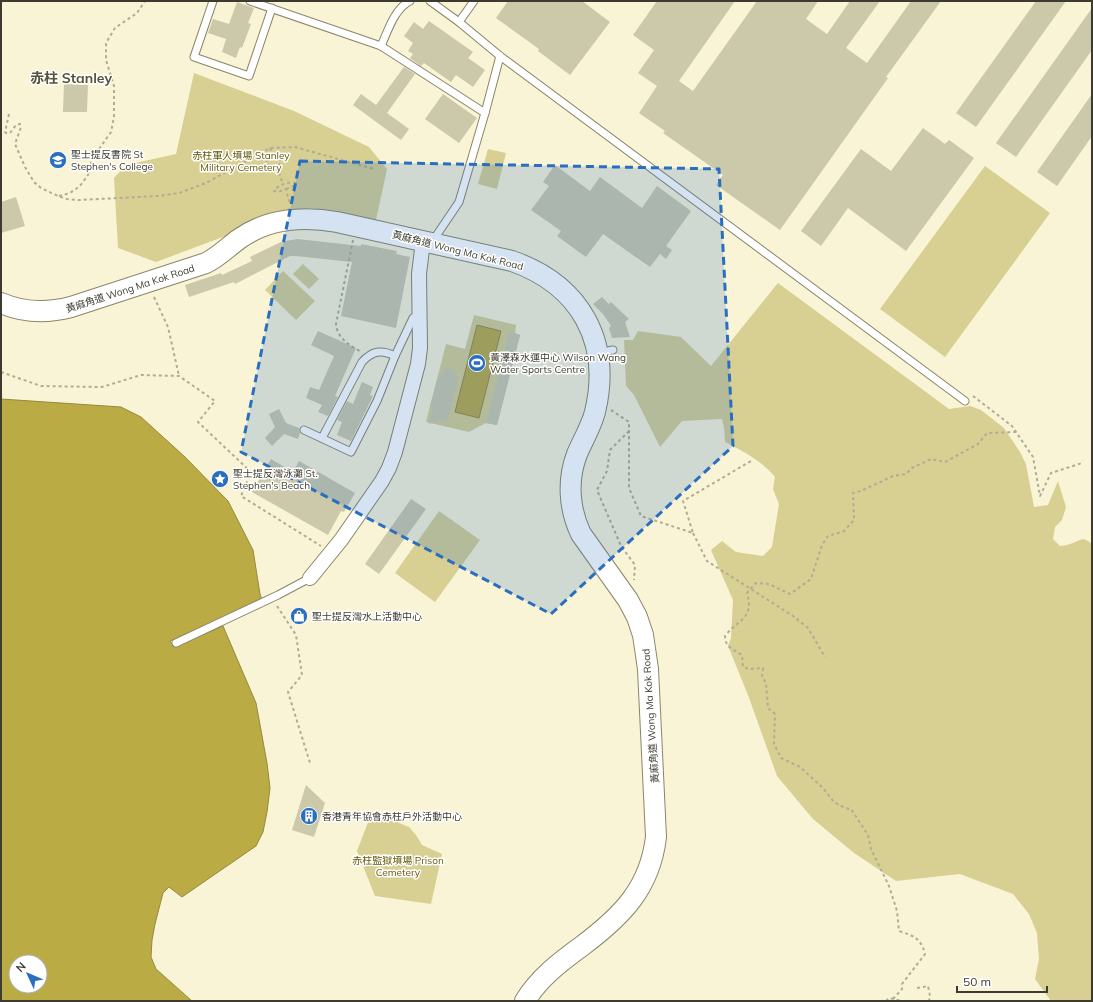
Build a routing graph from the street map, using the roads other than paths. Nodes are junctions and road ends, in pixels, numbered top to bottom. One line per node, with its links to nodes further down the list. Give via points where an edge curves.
1 (213, 1): 6 (lane, via 194,57 249,76)
2 (250, 1): 6 (lane)
3 (410, 1): 8 (lane, via 395,16)
4 (474, 1): 7 (lane)
5 (434, 2): 7 (lane)
6 (272, 8): 8 (lane)
7 (459, 22): 9 (lane)
8 (381, 46): 10 (lane)
9 (500, 56): 10 (lane); 15 (lane)
10 (485, 113): 11 (lane, via 459,202)
11 (427, 242): 12 (street, 黃麻角道 Wong Ma Kok Road, via 324,220 294,219 255,230 238,239 206,263 77,306 39,311 22,310); 13 (street, via 419,274); 20 (street, 黃麻角道 Wong Ma Kok Road, via 512,261 546,276 566,293 606,351 592,422 574,462 571,502 581,534 633,608 643,635 648,669 656,826 651,864 640,888 624,909 547,974)
12 (1, 303)
13 (419, 315): 14 (lane, via 412,318); 18 (street, via 420,348 417,370 392,462 386,475 341,540)
14 (395, 356): 17 (lane, via 386,352 376,352 362,362); 17 (lane, via 377,402 351,452)
15 (965, 401)
16 (304, 430): 17 (lane)
17 (322, 438)
18 (310, 578): 19 (lane)
19 (176, 643)
20 (525, 1001)

